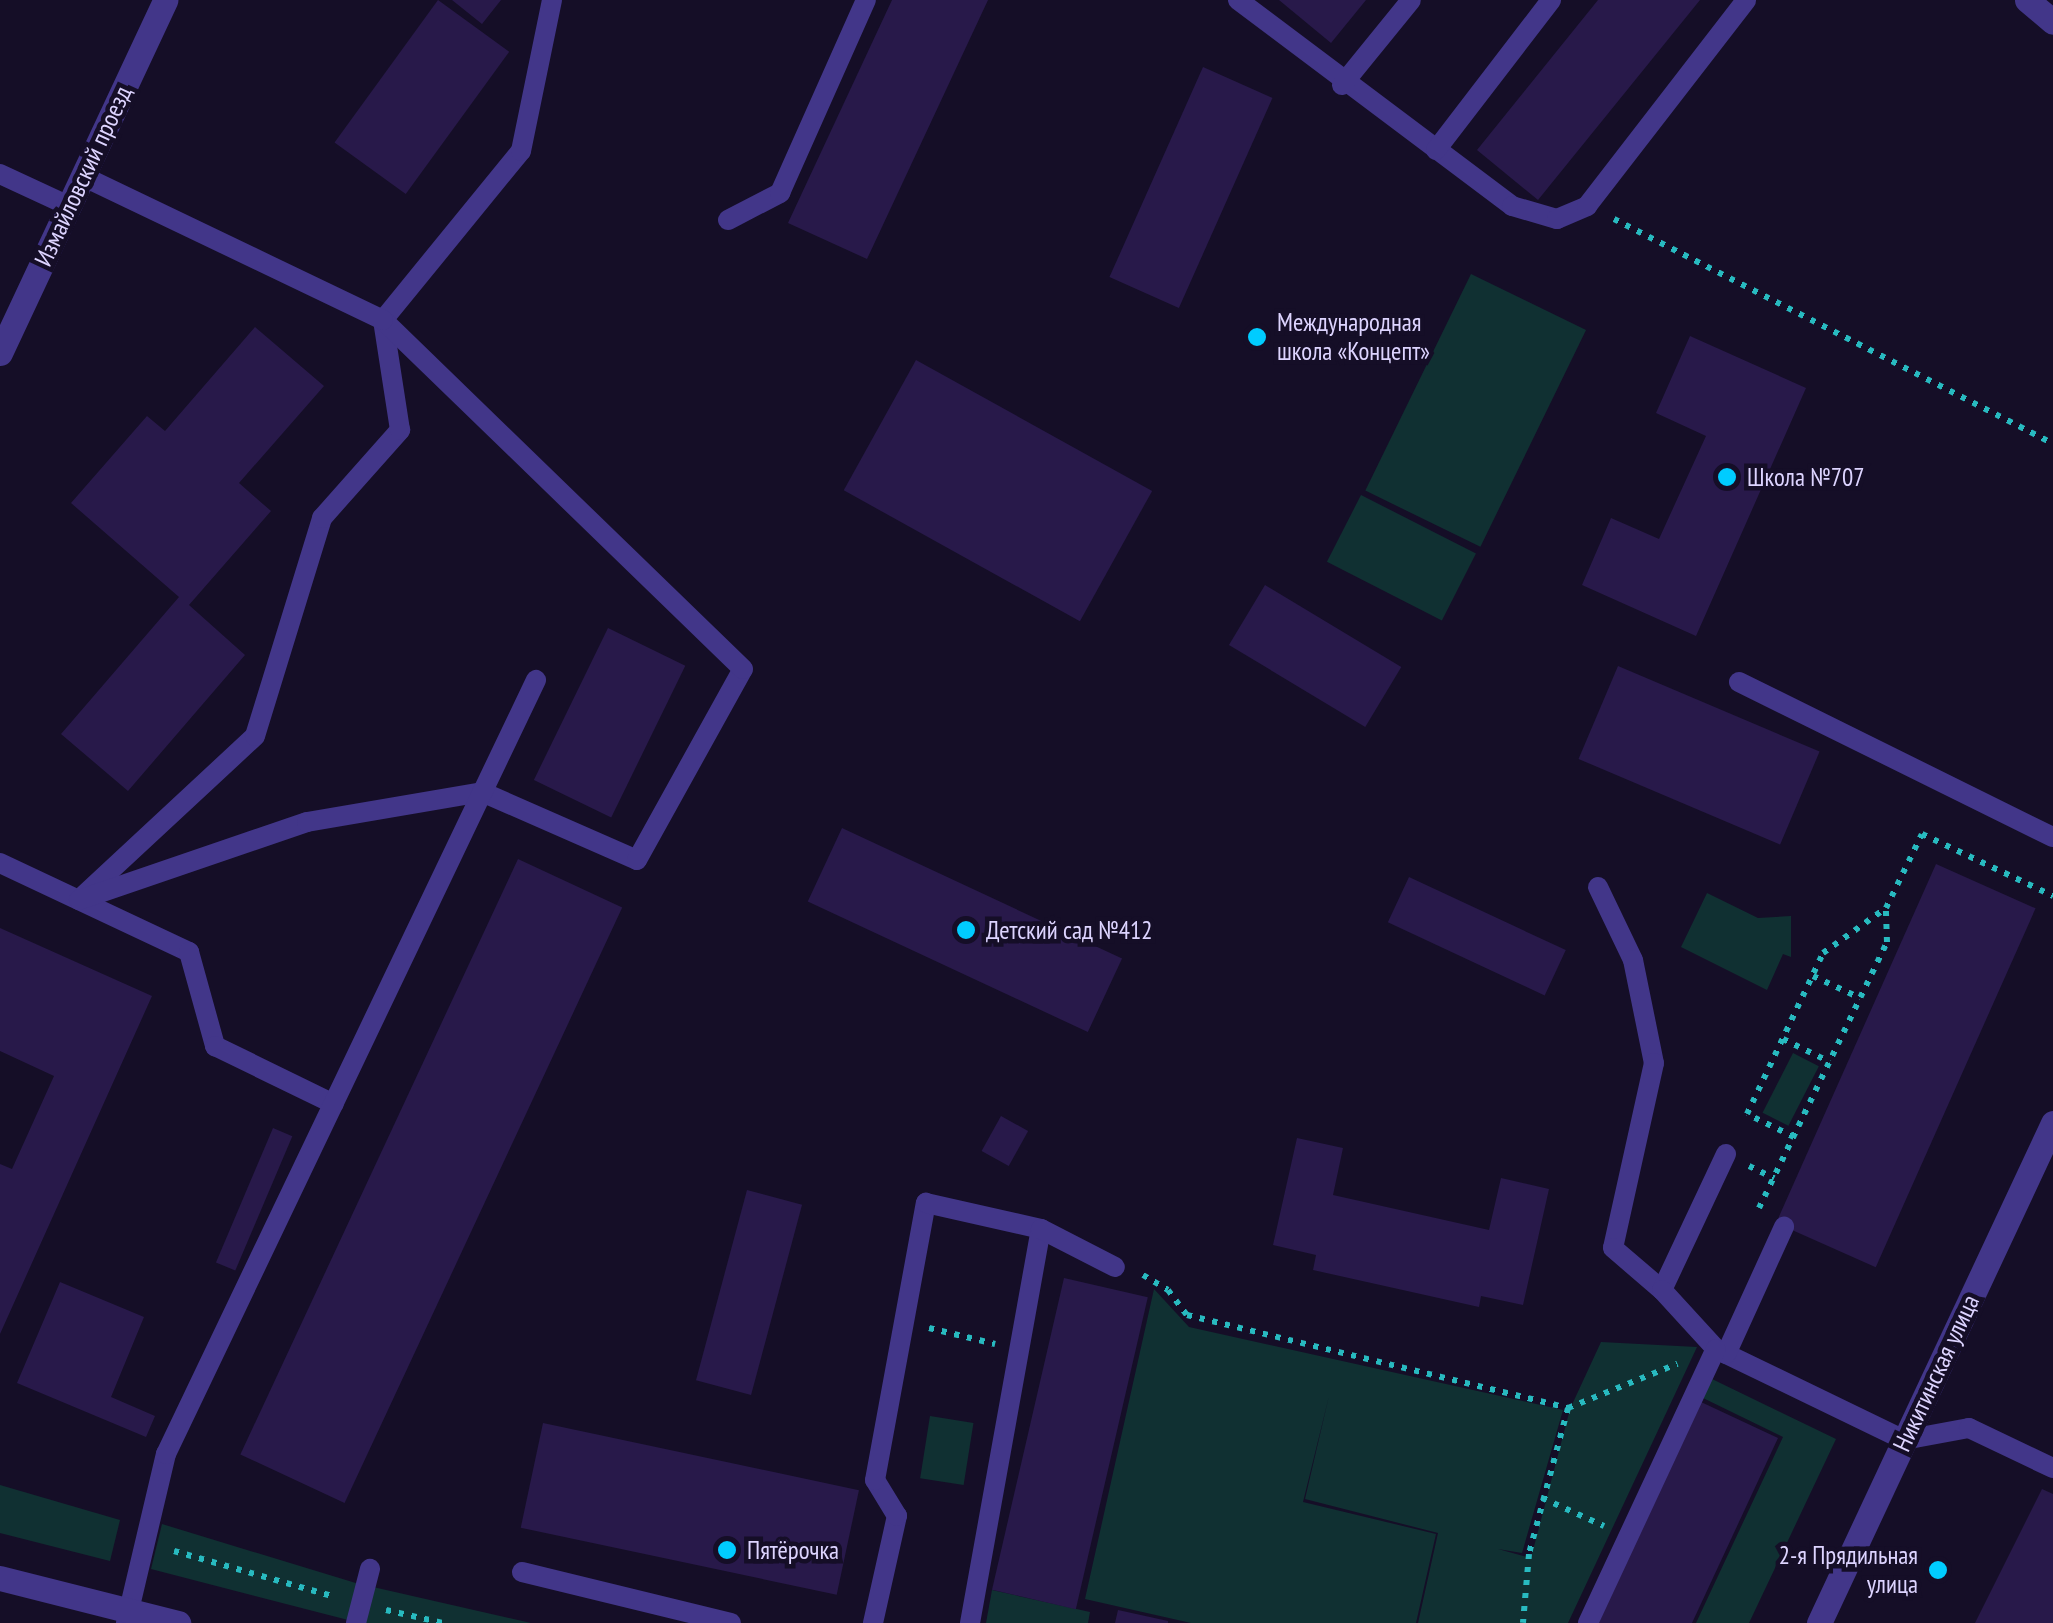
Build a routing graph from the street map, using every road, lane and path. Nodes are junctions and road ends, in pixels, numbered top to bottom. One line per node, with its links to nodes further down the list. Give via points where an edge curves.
1 (165, 0): 13 (street, Измайловский проезд)
2 (552, 0): 18 (lane, via 522,151)
3 (866, 0): 16 (lane, via 780,193)
4 (1238, 0): 10 (lane)
5 (1411, 0): 10 (lane)
6 (1551, 0): 11 (lane)
7 (1746, 0): 15 (lane)
8 (2027, 0): 9 (street)
9 (2053, 22)
10 (1342, 85): 11 (lane)
11 (1436, 150): 15 (lane, via 1512,206 1557,219)
12 (0, 174): 14 (lane)
13 (83, 176): 14 (street, Измайловский проезд); 18 (lane)
14 (69, 206): 17 (street, Измайловский проезд)
15 (1588, 206): 20 (path)
16 (728, 220)
17 (9, 310): 19 (street, Измайловский проезд)
18 (383, 320): 23 (lane, via 743,669 636,860); 28 (lane, via 400,430 322,518 255,736)
19 (0, 353)
20 (2053, 444)
21 (536, 680): 23 (lane)
22 (1739, 682): 24 (lane)
23 (482, 792): 28 (lane, via 307,822); 34 (lane)
24 (2053, 837)
25 (0, 863): 28 (lane)
26 (1598, 887): 42 (lane, via 1633,960 1654,1063 1613,1248)
27 (2053, 896): 29 (path, via 1922,834)
28 (78, 900): 34 (lane, via 189,952 215,1046)
29 (1886, 908): 30 (path, via 1824,953); 31 (path, via 1887,942)
30 (1813, 976): 31 (path); 32 (path)
31 (1860, 998): 33 (path)
32 (1783, 1039): 33 (path); 36 (path, via 1746,1114)
33 (1830, 1062): 36 (path)
34 (334, 1104): 58 (lane, via 166,1454)
35 (2053, 1123): 47 (street, Никитинская улица)
36 (1794, 1137): 38 (path)
37 (1726, 1154): 42 (lane)
38 (1757, 1213)
39 (1784, 1227): 45 (lane)
40 (1041, 1229): 41 (lane); 43 (lane, via 926,1203); 44 (lane)
41 (1116, 1267): 46 (path, via 1150,1276 1187,1314)
42 (1662, 1290): 45 (lane)
43 (904, 1322): 44 (path); 62 (lane, via 875,1480 897,1516)
44 (1020, 1350): 63 (lane)
45 (1721, 1352): 46 (path); 47 (lane); 65 (lane)
46 (1568, 1408): 48 (path)
47 (1904, 1440): 50 (lane, via 1969,1428); 66 (street, Никитинская улица)
48 (1555, 1448): 49 (path); 51 (path)
49 (1546, 1458)
50 (2053, 1468)
51 (1542, 1498): 52 (path); 64 (path)
52 (1580, 1514)
53 (168, 1538): 57 (path, via 175,1552)
54 (370, 1569): 57 (lane)
55 (522, 1572): 61 (lane)
56 (0, 1578): 58 (street)
57 (358, 1613): 60 (path)
58 (128, 1618): 59 (street)
59 (178, 1623)
60 (443, 1623)
61 (730, 1623)
62 (873, 1623)
63 (970, 1623)
64 (1523, 1623)
65 (1588, 1623)
66 (1820, 1623)

